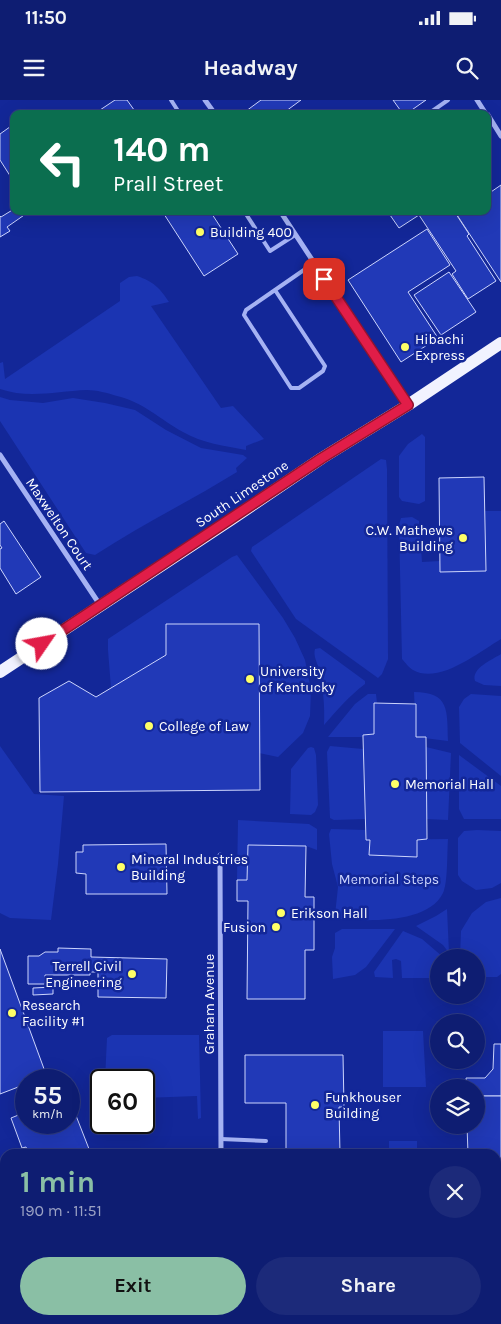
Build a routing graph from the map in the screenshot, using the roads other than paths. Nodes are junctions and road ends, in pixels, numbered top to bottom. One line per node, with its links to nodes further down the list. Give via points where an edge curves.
1 (448, 100): 2 (lane)
2 (434, 110)
3 (491, 121): 4 (street)
4 (501, 136)
5 (247, 215): 7 (lane, via 270,251)
6 (282, 215): 7 (street)
7 (295, 235): 8 (street)
8 (314, 263): 9 (lane); 11 (street)
9 (275, 290): 9 (lane, via 246,310 244,315 291,388 299,388 324,371 325,366)
10 (501, 343): 11 (main road, South Limestone)
11 (408, 405): 13 (main road, South Limestone, via 322,458)
12 (0, 455): 13 (street, Maxwelton Court)
13 (100, 606): 14 (main road, South Limestone)
14 (0, 672)
15 (220, 855): 16 (street, Graham Avenue)
16 (221, 1139): 17 (lane); 18 (street, Graham Avenue)
17 (266, 1141)
18 (221, 1149)

